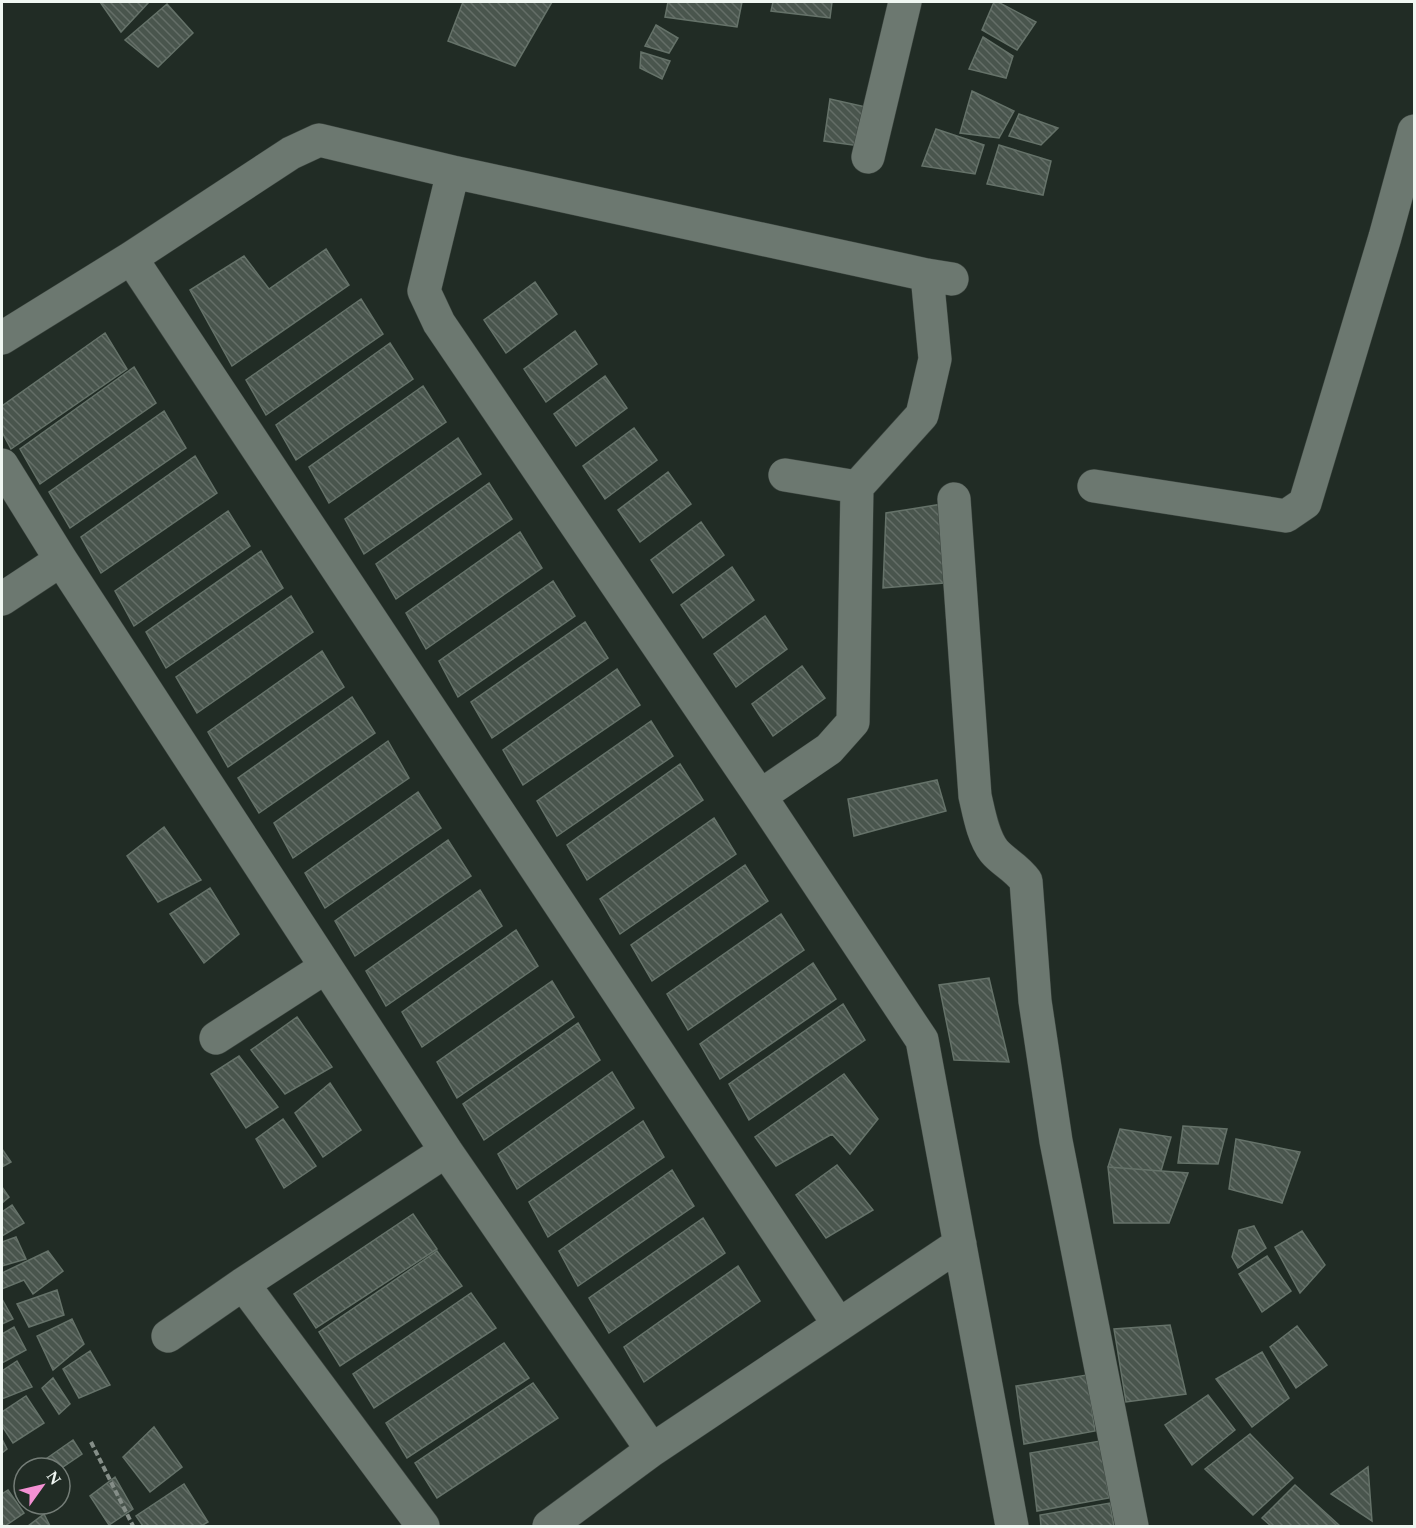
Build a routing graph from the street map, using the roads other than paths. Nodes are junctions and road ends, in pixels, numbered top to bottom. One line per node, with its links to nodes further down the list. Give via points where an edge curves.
1 (905, 2): 3 (street)
2 (1414, 131): 9 (street, via 1305,503 1286,516)
3 (868, 157)
4 (453, 172): 5 (street, via 319,140 291,153); 10 (street, via 939,277 934,359 922,415); 14 (street, via 424,291 439,322)
5 (131, 258): 6 (street); 20 (street)
6 (2, 338)
7 (2, 465): 12 (street)
8 (785, 475): 10 (street)
9 (1094, 486)
10 (857, 487): 14 (street, via 853,722 829,748)
11 (954, 499): 26 (street, via 975,796 981,825 994,851 1026,881 1035,1001 1056,1141)
12 (61, 560): 13 (street); 15 (street)
13 (2, 599)
14 (760, 796): 18 (street, via 922,1040)
15 (326, 967): 16 (street); 17 (street)
16 (216, 1038)
17 (446, 1152): 19 (street); 22 (street)
18 (960, 1244): 20 (street); 25 (street)
19 (243, 1284): 21 (street); 23 (street)
20 (839, 1325): 22 (street)
21 (168, 1336)
22 (652, 1450): 24 (street)
23 (423, 1527)
24 (549, 1527)
25 (1012, 1527)
26 (1132, 1527)

